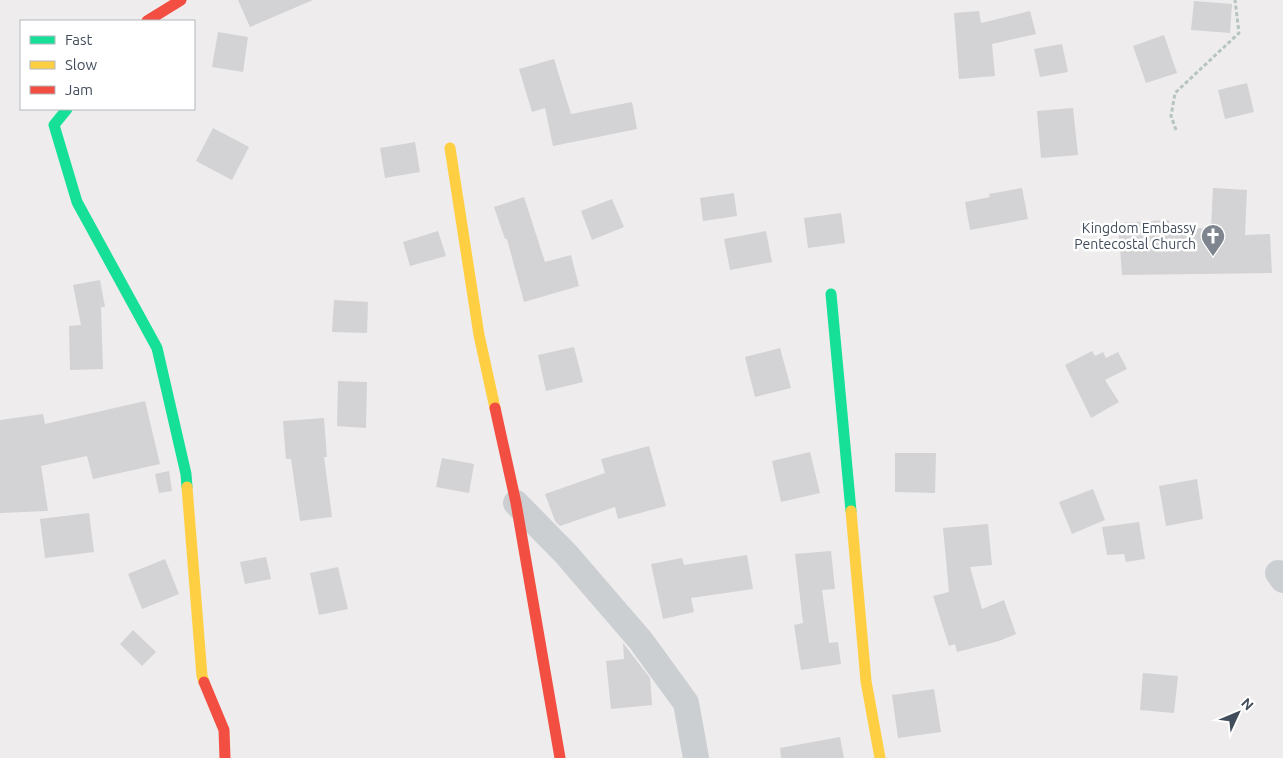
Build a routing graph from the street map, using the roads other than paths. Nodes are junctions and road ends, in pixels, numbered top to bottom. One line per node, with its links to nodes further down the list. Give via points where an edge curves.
1 (181, 0): 2 (street)
2 (150, 20)
3 (66, 110): 7 (street, via 54,125 77,202 157,348 186,474 202,676 224,730)
4 (450, 148): 6 (street, via 479,335)
5 (830, 294): 10 (street, via 866,681)
6 (516, 503): 8 (street); 9 (street, via 566,554 634,634 686,703)
7 (225, 758)
8 (560, 758)
9 (696, 758)
10 (880, 758)

